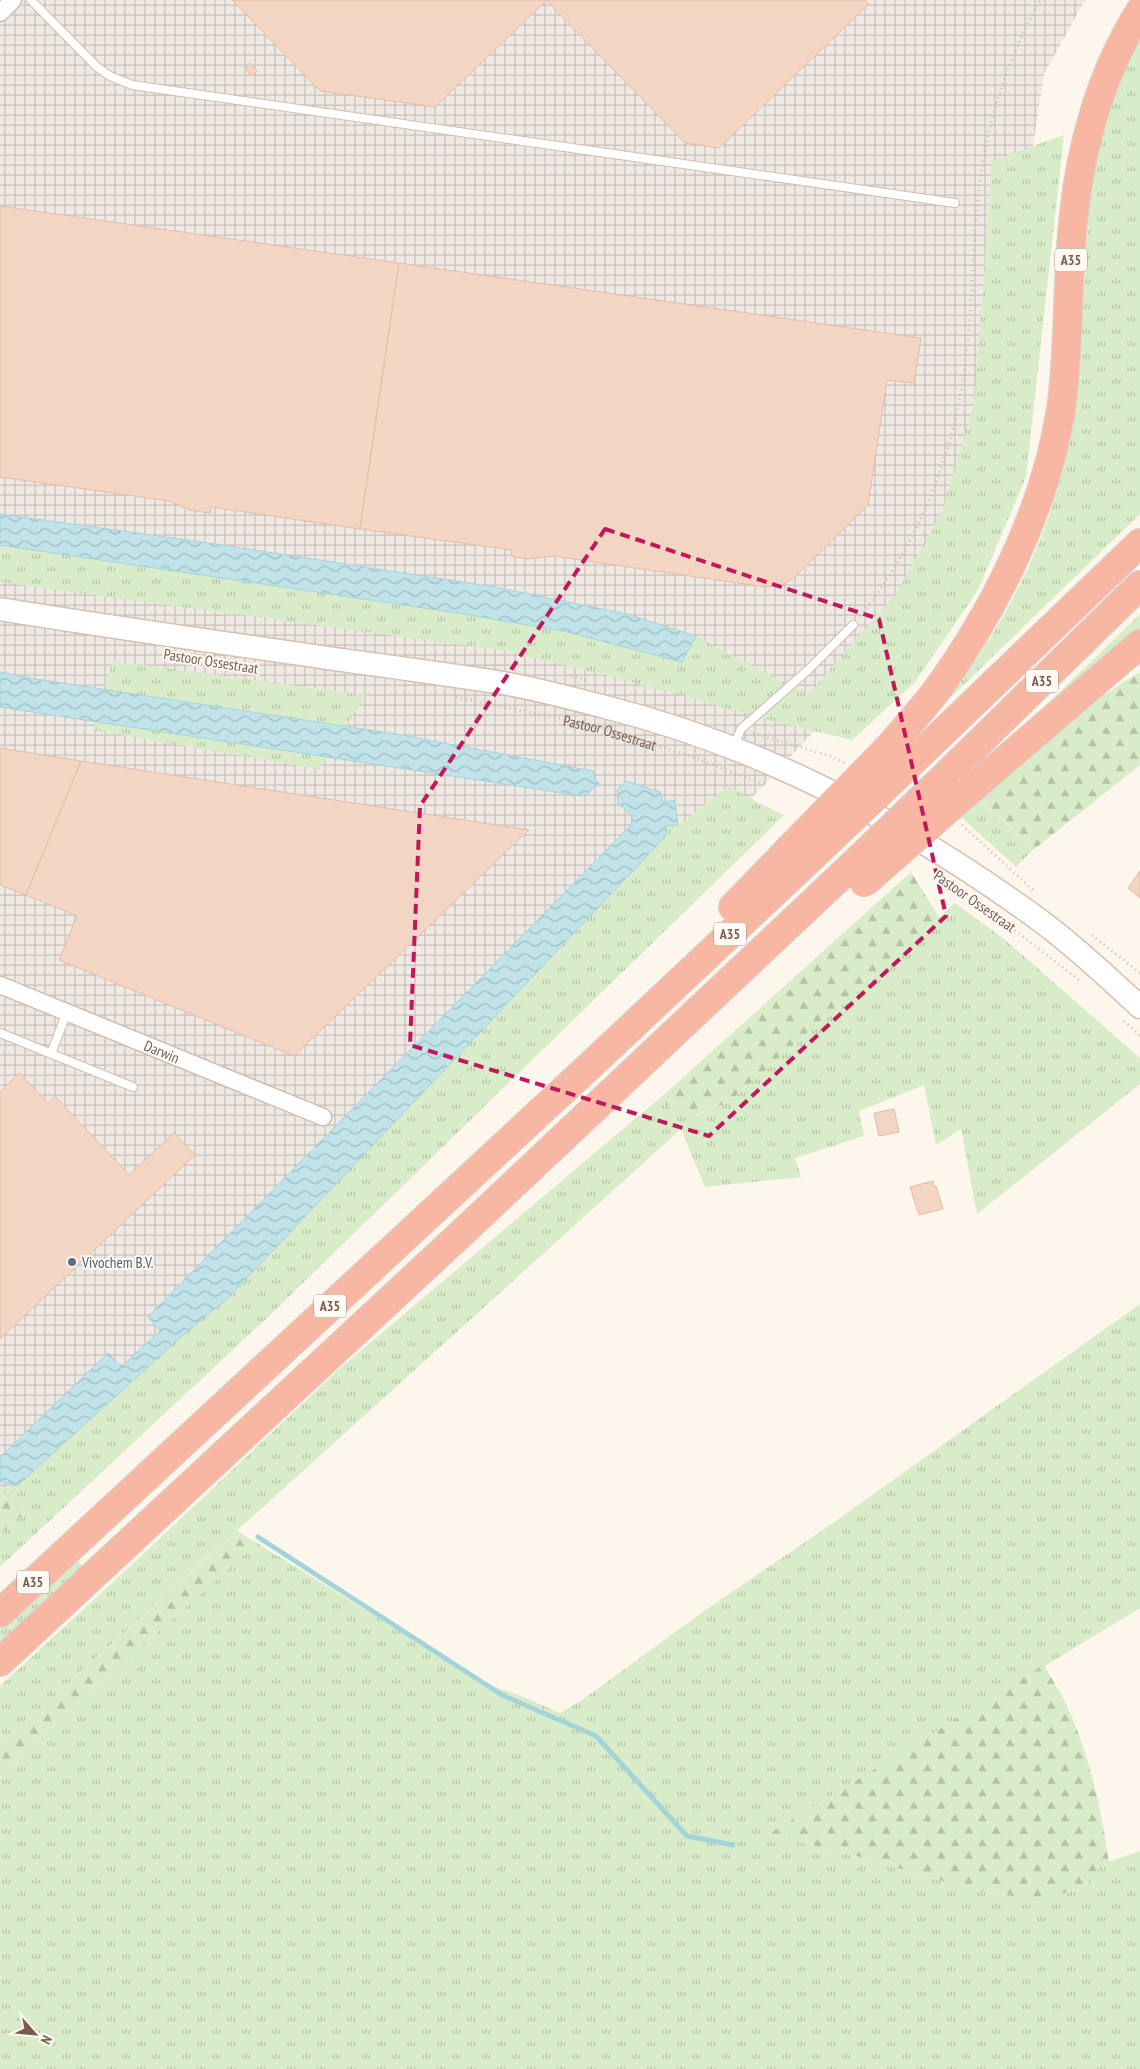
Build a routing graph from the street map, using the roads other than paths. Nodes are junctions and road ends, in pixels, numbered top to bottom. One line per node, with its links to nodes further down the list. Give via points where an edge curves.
1 (13, 0): 4 (street)
2 (31, 0): 5 (lane, via 97,67 132,84)
3 (1140, 12): 12 (highway, A35, bridge, via 1100,92 1085,148 1074,214 1061,409 1036,510 965,650 932,696)
4 (0, 13)
5 (955, 202)
6 (1140, 543): 12 (highway, A35, bridge, via 914,760)
7 (1140, 585): 13 (highway, A35, bridge, via 945,776)
8 (0, 609): 11 (main road, Pastoor Ossestraat, via 505,684 616,710 672,726)
9 (853, 625): 11 (lane, via 741,729)
10 (1140, 644): 13 (highway, A35, bridge, via 970,790)
11 (733, 749): 16 (main road, Pastoor Ossestraat, via 860,807 935,850 1026,910 1104,974)
12 (803, 850): 21 (highway, A35, via 646,1012)
13 (854, 878): 22 (highway, A35, via 814,902)
14 (0, 985): 15 (street, Darwin)
15 (67, 1012): 18 (lane); 20 (street, Darwin)
16 (1130, 1012)
17 (0, 1033): 18 (lane)
18 (51, 1054): 19 (lane)
19 (133, 1087)
20 (323, 1117)
21 (0, 1613)
22 (0, 1662)

